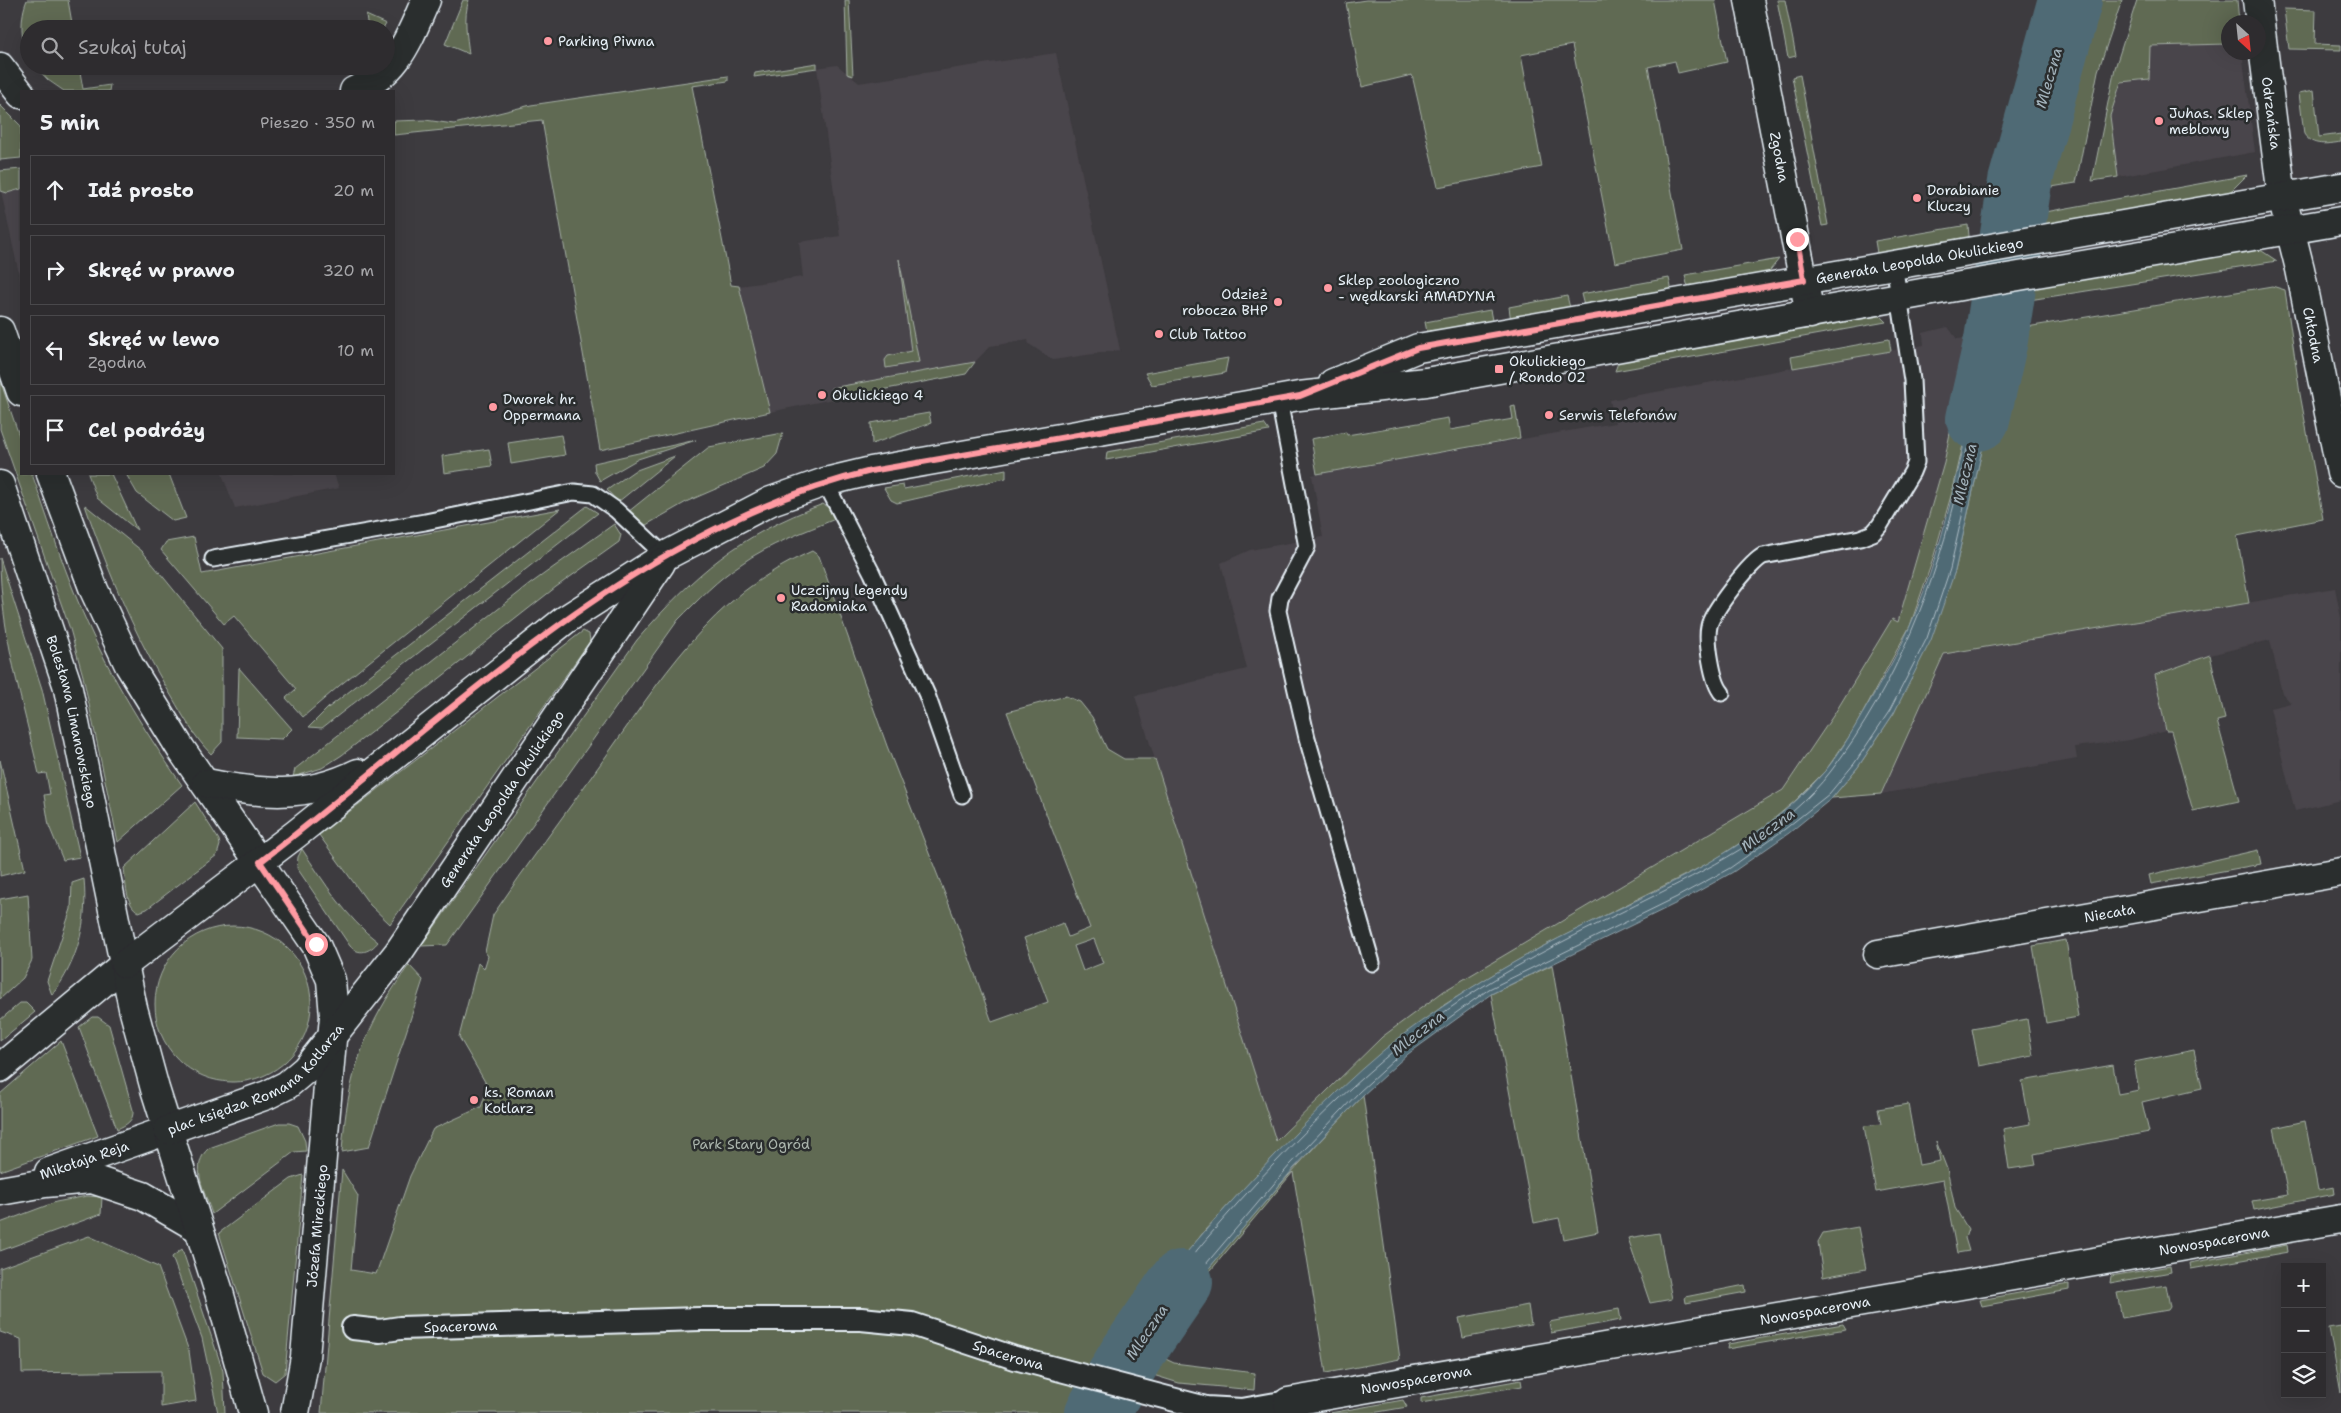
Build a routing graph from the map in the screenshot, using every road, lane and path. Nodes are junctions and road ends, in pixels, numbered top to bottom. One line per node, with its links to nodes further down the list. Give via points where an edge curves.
1 (426, 0): 4 (main road, via 408,44)
2 (1749, 0): 14 (main road, Zgodna)
3 (2257, 0): 10 (main road, Odrzańska)
4 (395, 59)
5 (0, 67): 8 (main road)
6 (379, 75): 7 (main road)
7 (356, 90)
8 (20, 93)
9 (2341, 187): 10 (main road, Generała Leopolda Okulickiego)
10 (2282, 197): 12 (main road, Chłodna); 13 (main road, Generała Leopolda Okulickiego)
11 (2341, 221): 12 (main road, Generała Leopolda Okulickiego)
12 (2292, 229): 15 (main road, Generała Leopolda Okulickiego); 20 (main road, Chłodna)
13 (1894, 264): 14 (main road, Generała Leopolda Okulickiego); 15 (lane)
14 (1804, 280): 16 (main road, Zgodna); 19 (main road, Generała Leopolda Okulickiego, via 1418,348)
15 (1899, 298): 16 (main road, Generała Leopolda Okulickiego); 26 (lane, via 1912,380 1916,449 1912,472 1873,533 1763,556 1752,563 1708,626 1714,681)
16 (1810, 314): 19 (main road, Generała Leopolda Okulickiego, via 1426,382)
17 (0, 331): 18 (main road)
18 (20, 389)
19 (1289, 398): 22 (main road, Generała Leopolda Okulickiego, via 880,469); 33 (lane, via 1307,547 1280,598 1278,610 1307,738)
20 (2341, 473)
21 (51, 475): 28 (main road, via 94,590 129,665)
22 (825, 482): 24 (main road, Generała Leopolda Okulickiego, via 771,501); 29 (lane, via 872,573 926,695)
23 (0, 484): 34 (main road, Bolesława Limanowskiego, via 67,684)
24 (665, 556): 25 (lane, via 593,494 574,492 416,524); 27 (main road, Generała Leopolda Okulickiego, via 564,620); 35 (main road, Generała Leopolda Okulickiego, via 398,953)
25 (213, 559)
26 (1722, 692)
27 (407, 745): 28 (main road, via 355,775 312,790 258,791); 30 (main road, Generała Leopolda Okulickiego)
28 (206, 783): 30 (main road)
29 (962, 795)
30 (260, 862): 34 (main road); 35 (main road, plac księdza Romana Kotlarza, via 325,962 334,996)
31 (2341, 872): 32 (main road, Niecała)
32 (1878, 954)
33 (1372, 963)
34 (125, 964): 36 (main road); 37 (main road, plac księdza Romana Kotlarza, via 133,1008)
35 (332, 1038): 37 (main road, plac księdza Romana Kotlarza, via 306,1069 287,1085); 44 (main road, Józefa Mireckiego, via 305,1357)
36 (0, 1068)
37 (168, 1130): 38 (main road, Mikołaja Reja); 40 (main road)
38 (0, 1190): 40 (main road, via 92,1179 143,1196)
39 (2341, 1219): 42 (main road, Nowospacerowa)
40 (198, 1228): 43 (main road, via 220,1292)
41 (353, 1328): 42 (street, Spacerowa, via 380,1331 700,1319 861,1319 912,1324 1015,1358 1206,1408)
42 (1289, 1408)
43 (253, 1413)
44 (295, 1413)

